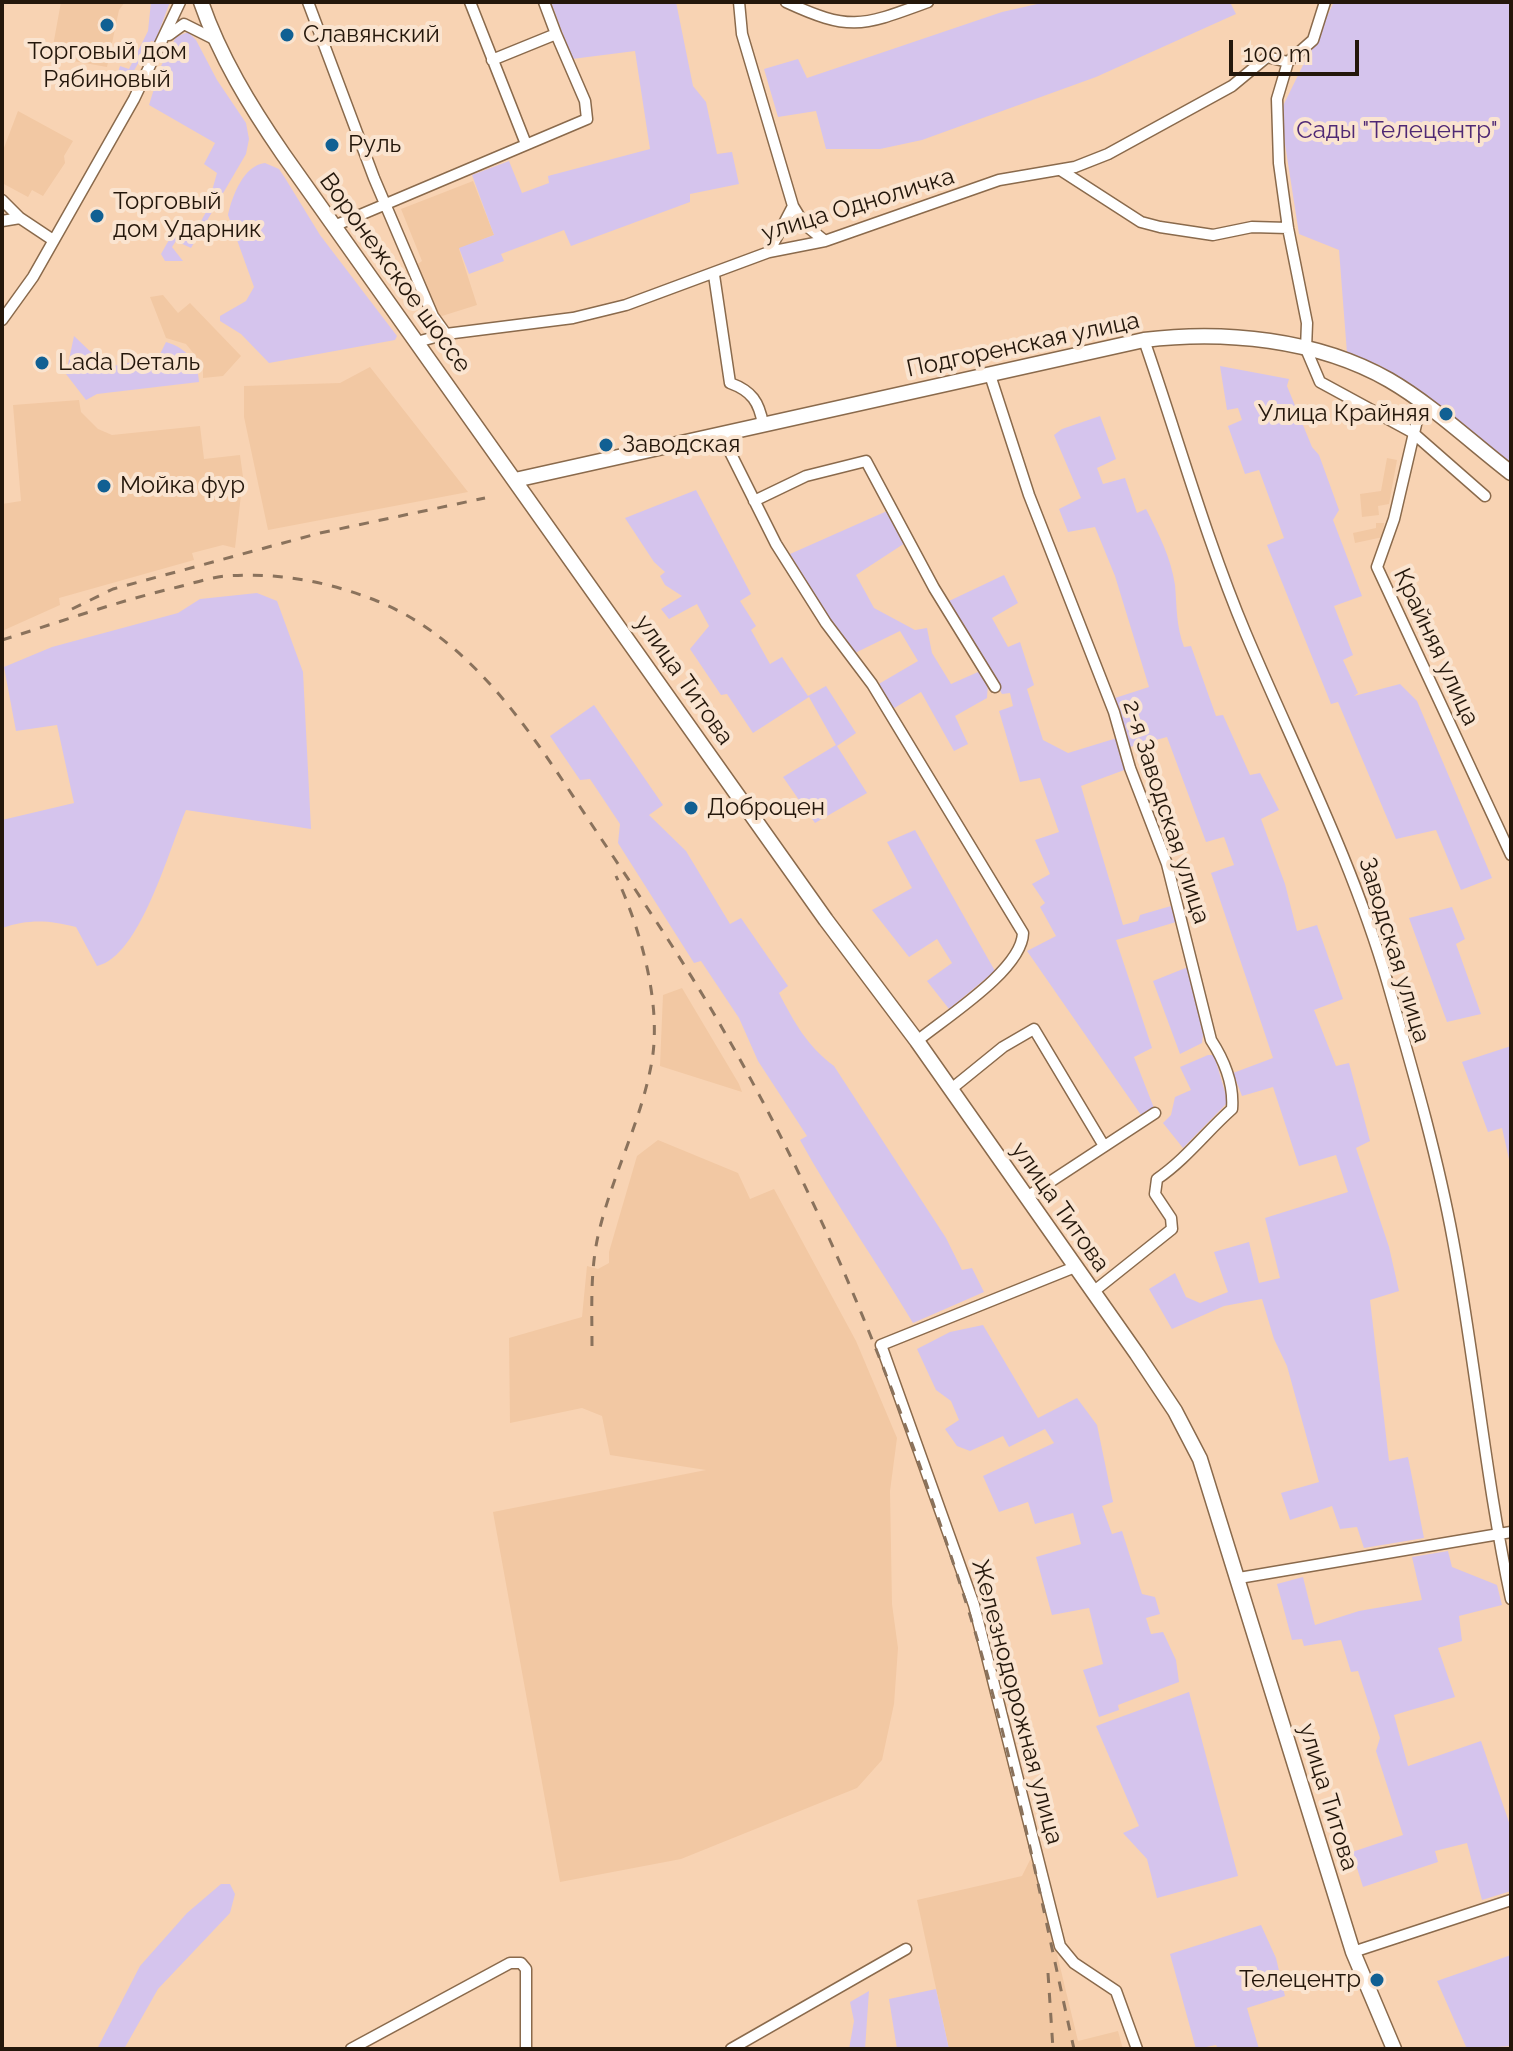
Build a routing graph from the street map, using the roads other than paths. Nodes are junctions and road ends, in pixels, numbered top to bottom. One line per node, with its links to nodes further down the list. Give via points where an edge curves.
1 (180, 2): 11 (street)
2 (201, 2): 12 (main road, Воронежское шоссе)
3 (308, 2): 18 (street)
4 (470, 2): 13 (street)
5 (544, 2): 10 (street)
6 (739, 2): 19 (street, via 742,34)
7 (787, 2): 8 (street, via 828,20 867,24)
8 (928, 2)
9 (1325, 2): 14 (street, via 1313,40)
10 (556, 34): 13 (street); 15 (street, via 585,101 587,119)
11 (165, 39): 12 (street, via 184,24); 24 (street)
12 (214, 39): 22 (main road, Воронежское шоссе, via 257,116)
13 (492, 60): 15 (street)
14 (1288, 62): 16 (street, улица Одноличка, via 1267,57 1232,86 1108,154); 23 (street, via 1277,99)
15 (526, 144): 18 (street)
16 (1062, 171): 23 (street, via 1120,210 1160,227 1213,235 1252,227); 25 (street, улица Одноличка, via 999,180)
17 (2, 200): 20 (street)
18 (386, 203): 22 (street); 29 (street, via 433,316)
19 (793, 206): 25 (street, via 804,224); 26 (street)
20 (20, 218): 21 (street); 24 (street)
21 (2, 221)
22 (334, 226): 31 (main road, Воронежское шоссе)
23 (1288, 228): 32 (street, via 1307,323)
24 (53, 240): 28 (street)
25 (825, 241): 26 (street, улица Одноличка)
26 (769, 252): 27 (street, улица Одноличка)
27 (714, 275): 29 (street, улица Одноличка, via 573,318); 35 (street, via 730,383 760,404)
28 (2, 320)
29 (446, 334): 31 (street, улица Одноличка)
30 (1144, 340): 32 (main road, Подгоренская улица, via 1216,335); 33 (main road, Подгоренская улица); 52 (street, Заводская улица, via 1245,631 1343,854 1388,986 1435,1152 1483,1412)
31 (417, 342): 39 (main road, Воронежское шоссе)
32 (1306, 349): 34 (main road, Подгоренская улица, via 1384,377); 36 (street, via 1320,382)
33 (990, 375): 35 (main road, Подгоренская улица); 50 (street, 2-я Заводская улица, via 1033,507 1167,864 1211,1040 1233,1094 1232,1109 1183,1161 1157,1179 1155,1194 1172,1229)
34 (1421, 403): 36 (street, Крайняя улица); 38 (main road, Подгоренская улица)
35 (763, 424): 37 (main road, Подгоренская улица)
36 (1412, 432): 40 (street); 43 (street, Крайняя улица, via 1394,519 1377,567)
37 (721, 434): 39 (main road, Подгоренская улица); 41 (street)
38 (1511, 473)
39 (515, 480): 44 (main road, улица Титова)
40 (1485, 496)
41 (754, 501): 42 (street, via 806,476 866,461); 44 (street, via 776,544 872,684 1023,933 1016,957)
42 (995, 687)
43 (1511, 855)
44 (917, 1041): 45 (main road, улица Титова)
45 (950, 1090): 47 (street, via 1034,1029); 48 (main road, улица Титова)
46 (1155, 1113): 47 (street)
47 (1104, 1146): 48 (street)
48 (1027, 1197): 49 (main road, улица Титова)
49 (1075, 1267): 50 (main road, улица Титова); 61 (street, Железнодорожная улица, via 881,1345 974,1605 1060,1946 1074,1963 1116,1991)
50 (1093, 1292): 53 (main road, улица Титова, via 1175,1411 1200,1459)
51 (1511, 1532): 52 (street)
52 (1498, 1535): 53 (street); 54 (street, Заводская улица)
53 (1239, 1578): 57 (main road, улица Титова)
54 (1511, 1599)
55 (1511, 1900): 57 (street)
56 (906, 1949): 60 (street)
57 (1353, 1952): 62 (main road, улица Титова)
58 (351, 2049): 59 (street, via 510,1963 521,1963 526,1969)
59 (526, 2049)
60 (731, 2049)
61 (1137, 2049)
62 (1394, 2049)

